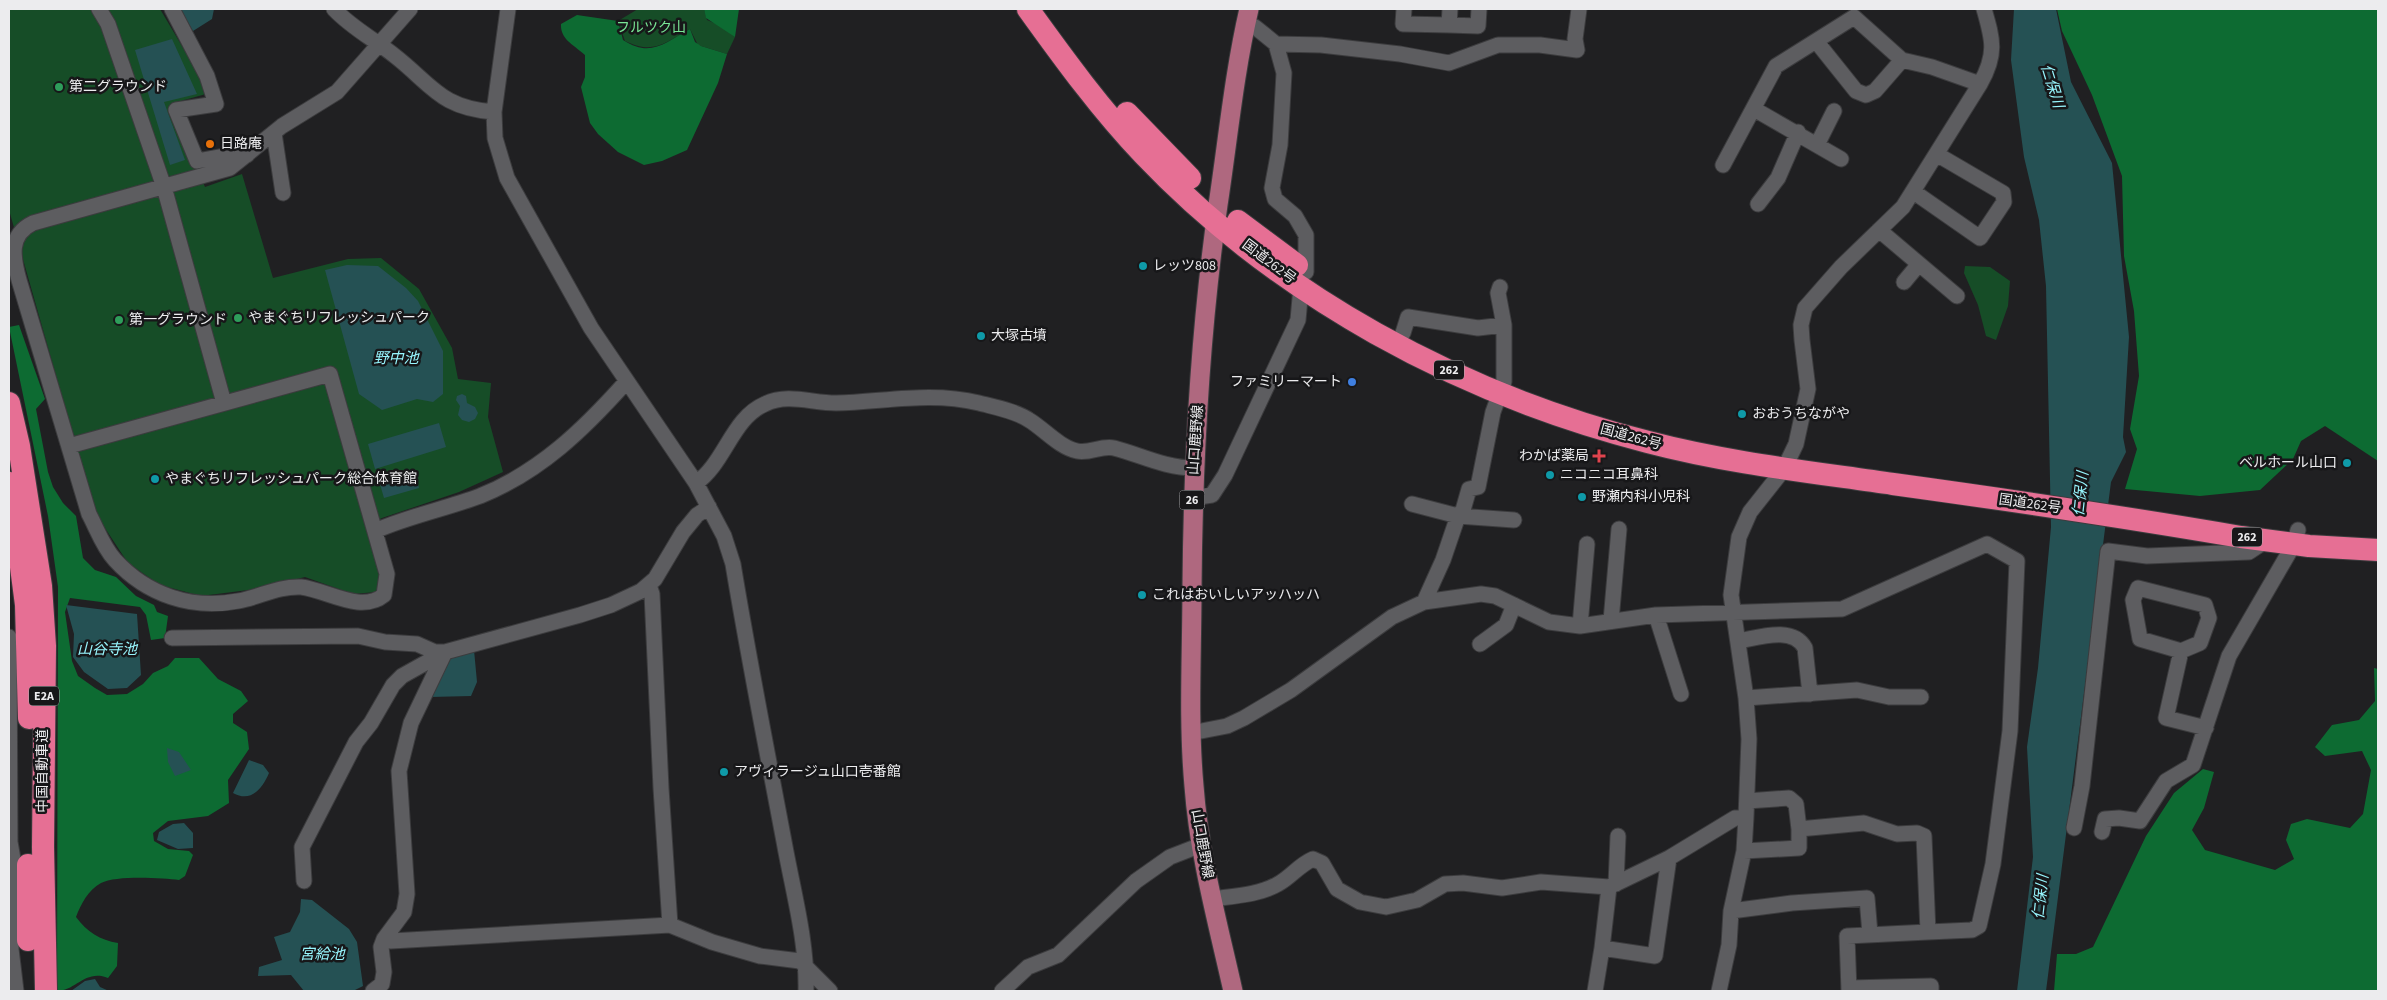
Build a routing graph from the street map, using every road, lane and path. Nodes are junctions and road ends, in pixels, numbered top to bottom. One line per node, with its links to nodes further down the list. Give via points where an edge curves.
1 (99, 9): 30 (street, via 108,24)
2 (172, 9): 27 (street, via 207,76 216,104 176,110 197,161)
3 (334, 9): 17 (street)
4 (410, 9): 17 (street)
5 (508, 9): 22 (street)
6 (1028, 9): 34 (highway, 国道262号 / 262, via 1076,74 1145,156)
7 (1044, 9): 34 (highway, 国道262号 / 262, via 1114,99)
8 (1404, 9): 14 (street, via 1403,24)
9 (1450, 9): 14 (street)
10 (1479, 9): 14 (street, via 1478,26)
11 (1579, 9): 16 (street, via 1575,39 1577,50 1498,45 1449,63 1321,44)
12 (1984, 9): 19 (street, via 1993,43 1990,68)
13 (1247, 17): 16 (street); 34 (main road, 山口鹿野線 / 26, via 1236,68)
14 (1450, 25)
15 (1816, 41): 18 (street, via 1854,17); 18 (street, via 1856,91 1866,95 1875,91); 20 (street, via 1776,66)
16 (1276, 44): 37 (street, via 1284,73 1280,146 1272,188 1275,199 1295,216 1306,234)
17 (380, 46): 22 (street, via 439,96 481,111); 24 (street, via 337,92)
18 (1902, 60): 19 (street)
19 (1980, 84): 26 (street)
20 (1754, 109): 23 (street); 29 (street)
21 (1834, 111): 25 (street)
22 (494, 112): 43 (street, via 495,138 514,192 591,328)
23 (1798, 132): 25 (street); 33 (street, via 1778,178)
24 (274, 133): 27 (street); 32 (street)
25 (1817, 145): 28 (street)
26 (1938, 155): 31 (street); 31 (street, via 2004,193 2004,202 1980,238)
27 (247, 156): 30 (street, via 230,168)
28 (1841, 159)
29 (1723, 165)
30 (164, 187): 46 (street); 47 (street, via 24,228 17,237 14,255)
31 (1914, 192): 35 (street)
32 (283, 193)
33 (1758, 204)
34 (1217, 214): 37 (highway, 国道262号 / 262); 49 (main road, 山口鹿野線 / 26)
35 (1879, 230): 36 (street); 48 (street, via 1805,308 1801,325 1808,389)
36 (1919, 264): 38 (street); 40 (street)
37 (1304, 280): 42 (highway, 国道262号 / 262); 44 (highway, 国道262号 / 262, via 1400,346); 52 (street, via 1298,320 1226,475 1212,495)
38 (1904, 282)
39 (1500, 287): 41 (street, via 1498,293)
40 (1957, 296)
41 (1504, 325): 42 (street, via 1478,328 1408,317); 44 (street)
42 (1403, 332): 44 (highway, 国道262号 / 262)
43 (626, 382): 51 (street); 59 (street, via 566,445 540,463 480,496 411,516)
44 (1502, 388): 48 (highway, 国道262号 / 262, via 1551,413 1650,443); 56 (street, via 1493,412 1478,486 1469,489)
45 (9, 403): 106 (highway, 中国自動車道 / E2A, via 41,586)
46 (224, 403): 47 (street); 59 (street, via 330,374)
47 (69, 446): 59 (street, via 89,514 114,559 132,576 176,599 228,603 273,590 300,587 359,602 377,601 384,595 387,574)
48 (1788, 463): 55 (highway, 国道262号 / 262); 68 (street, via 1742,526 1731,595)
49 (1194, 468): 51 (street, via 1159,464 1112,447 1092,452 1076,451 1028,419 957,399 920,396 819,403 789,398 763,404 750,414 718,462); 52 (main road, 山口鹿野線 / 26)
50 (9, 477): 105 (highway, 中国自動車道 / E2A, via 20,551 28,648 27,904)
51 (696, 484): 54 (street)
52 (1192, 498): 83 (main road, 山口鹿野線 / 26)
53 (1412, 504): 56 (street)
54 (710, 507): 65 (street, via 697,515 683,532); 102 (street, via 733,564)
55 (2117, 510): 61 (highway, 国道262号 / 262); 62 (highway, 国道262号 / 262)
56 (1458, 516): 57 (street); 66 (street)
57 (1514, 520)
58 (1619, 530): 70 (street)
59 (375, 531)
60 (2378, 536): 61 (highway, 国道262号 / 262)
61 (2296, 537): 62 (highway, 国道262号 / 262); 64 (highway, 国道262号 / 262, via 2352,550); 82 (street, via 2230,656)
62 (2267, 540): 86 (street, via 2249,552 2147,556 2108,551 2082,786)
63 (1587, 544): 71 (street)
64 (2378, 550)
65 (649, 585): 77 (street, via 610,605); 97 (street)
66 (1424, 602): 67 (street, via 1481,594 1495,596); 83 (street, via 1392,617 1291,690 1244,718 1227,726)
67 (1514, 606): 71 (street, via 1549,622); 75 (street, via 1506,625)
68 (1733, 613): 69 (street); 74 (street); 98 (street, via 1842,609 1987,544 2017,561 2010,731 1993,864 1979,926 1972,930)
69 (1656, 615): 70 (street); 78 (street)
70 (1611, 621): 71 (street)
71 (1580, 626)
72 (9, 637): 104 (street, via 10,842 14,865 11,949)
73 (172, 638): 77 (street, via 358,636 417,644 435,652)
74 (1738, 641): 79 (street, via 1774,634 1793,636 1802,642); 81 (street)
75 (1480, 644)
76 (2181, 651): 76 (street, via 2140,639 2133,600 2138,588 2205,605 2209,618 2200,643); 82 (street, via 2166,718)
77 (445, 652): 93 (street, via 402,676 393,685 356,742 302,847); 100 (street, via 406,737 399,770 407,894 404,912)
78 (1681, 694)
79 (1810, 694): 80 (street, via 1857,690 1889,697); 81 (street)
80 (1921, 697)
81 (1746, 698): 84 (street, via 1749,739)
82 (2206, 728): 88 (street, via 2193,765 2166,781 2140,821 2105,819)
83 (1191, 733): 90 (main road, 山口鹿野線 / 26)
84 (1747, 801): 85 (street); 87 (street, via 1789,798 1796,804)
85 (1746, 817): 91 (street); 92 (street, via 1734,818)
86 (2074, 828)
87 (1799, 829): 91 (street, via 1800,848); 98 (street, via 1864,823 1897,834 1924,836)
88 (2102, 832)
89 (1618, 836): 94 (street)
90 (1201, 846): 95 (main road, 山口鹿野線 / 26); 110 (street, via 1170,857 1136,881 1058,955 1028,967)
91 (1744, 851): 96 (street)
92 (1669, 858): 94 (street); 101 (street, via 1655,956)
93 (304, 881)
94 (1612, 885): 95 (street, via 1550,882 1502,888 1445,884 1417,900 1386,906 1360,902 1337,889 1322,863 1313,859 1302,864 1280,884 1263,891); 101 (street)
95 (1212, 899): 111 (main road, 山口鹿野線 / 26)
96 (1731, 911): 99 (street, via 1867,898); 113 (street, via 1729,945)
97 (670, 926): 100 (street); 102 (street, via 760,956 800,961)
98 (1928, 932): 99 (street)
99 (1870, 934): 103 (street, via 1847,936)
100 (384, 939): 107 (street, via 380,951 384,972 382,984)
101 (1602, 948): 112 (street)
102 (807, 965): 108 (street); 109 (street)
103 (1849, 990): 114 (street, via 1931,986)
104 (16, 991)
105 (31, 991)
106 (46, 991)
107 (373, 991)
108 (806, 991)
109 (830, 991)
110 (1002, 991)
111 (1233, 991)
112 (1595, 991)
113 (1719, 991)
114 (1931, 991)

